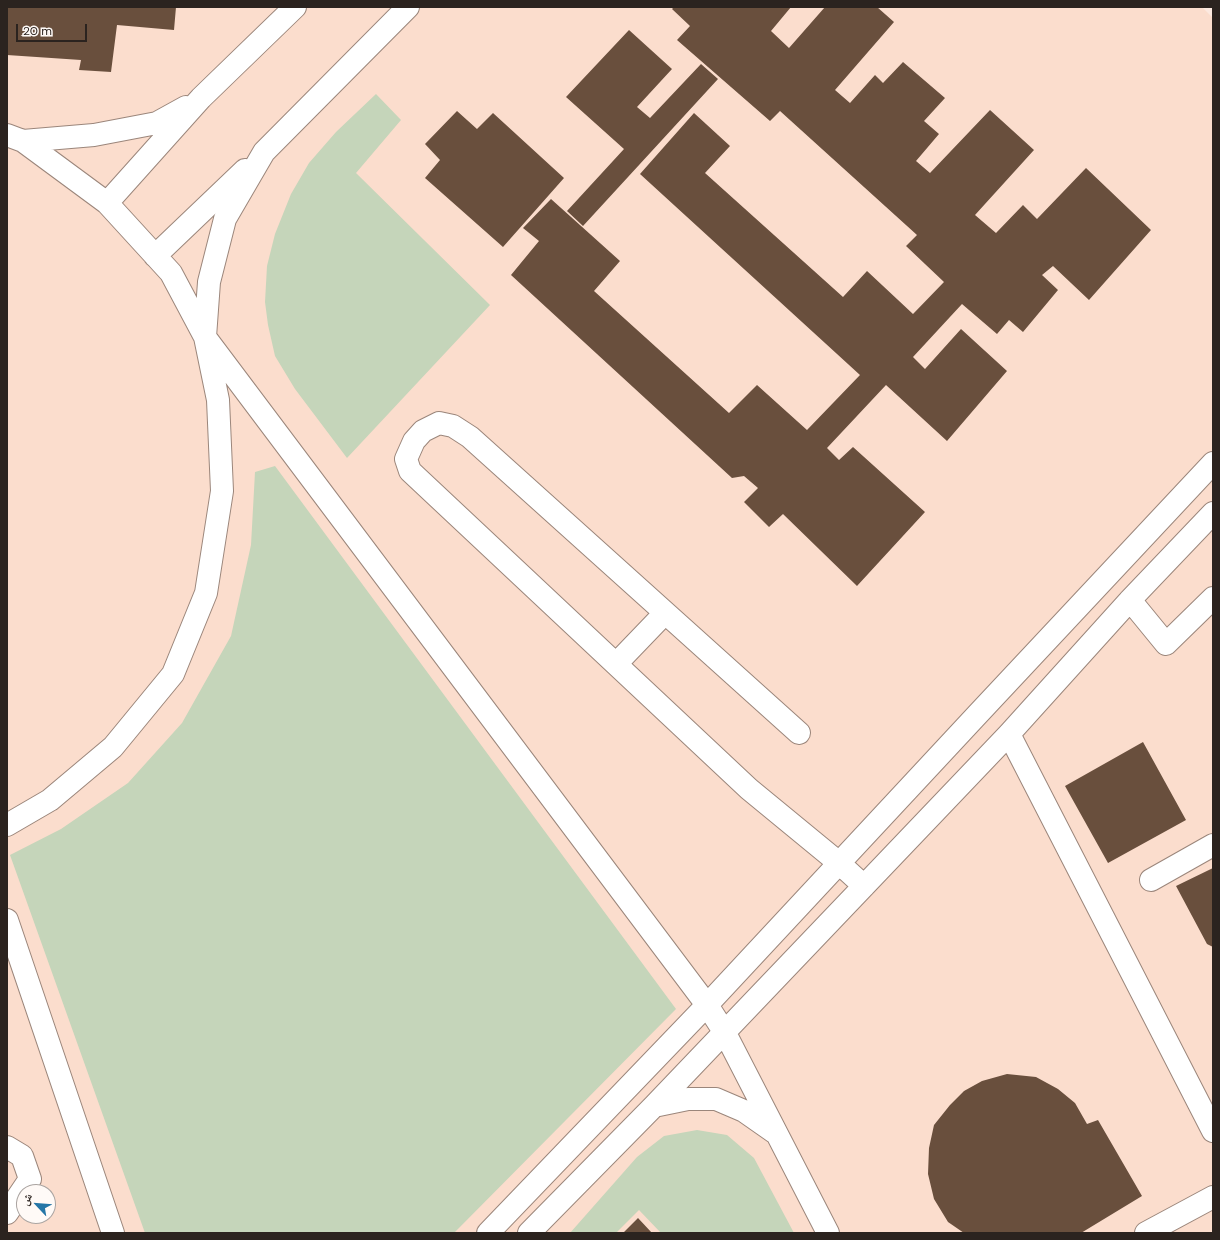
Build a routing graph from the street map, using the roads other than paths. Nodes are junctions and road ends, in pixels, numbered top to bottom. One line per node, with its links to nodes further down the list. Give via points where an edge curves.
1 (296, 7): 3 (lane)
2 (408, 7): 5 (lane)
3 (201, 98): 4 (lane, via 157,123 94,135); 6 (lane)
4 (15, 138): 6 (lane)
5 (264, 152): 7 (lane); 8 (lane, via 225,219 209,282)
6 (106, 203): 7 (lane)
7 (155, 256): 8 (lane, via 171,273)
8 (205, 337): 17 (lane, via 218,400 222,491 206,593 173,674 113,747 50,800); 23 (lane)
9 (1213, 463): 19 (lane)
10 (1213, 513): 12 (lane)
11 (1213, 598): 12 (lane, via 1166,644)
12 (1130, 600): 16 (lane)
13 (665, 613): 14 (lane); 14 (lane, via 470,438 453,426 439,423 423,430 414,441 406,459 410,471); 15 (lane)
14 (616, 664): 19 (lane, via 749,789)
15 (799, 733)
16 (1009, 734): 21 (lane); 26 (lane)
17 (7, 825)
18 (1213, 845): 20 (lane)
19 (839, 862): 21 (lane); 23 (lane)
20 (1151, 880)
21 (864, 886): 24 (lane)
22 (7, 920): 32 (lane)
23 (707, 1005): 24 (lane); 33 (lane)
24 (725, 1033): 25 (lane); 27 (lane)
25 (654, 1106): 27 (lane, via 688,1099 716,1099 744,1111); 34 (lane)
26 (1213, 1130)
27 (777, 1134): 35 (lane)
28 (7, 1147): 30 (lane, via 22,1156 30,1179)
29 (1213, 1198): 31 (lane)
30 (7, 1213)
31 (1148, 1232)
32 (113, 1233)
33 (488, 1233)
34 (529, 1233)
35 (828, 1233)

